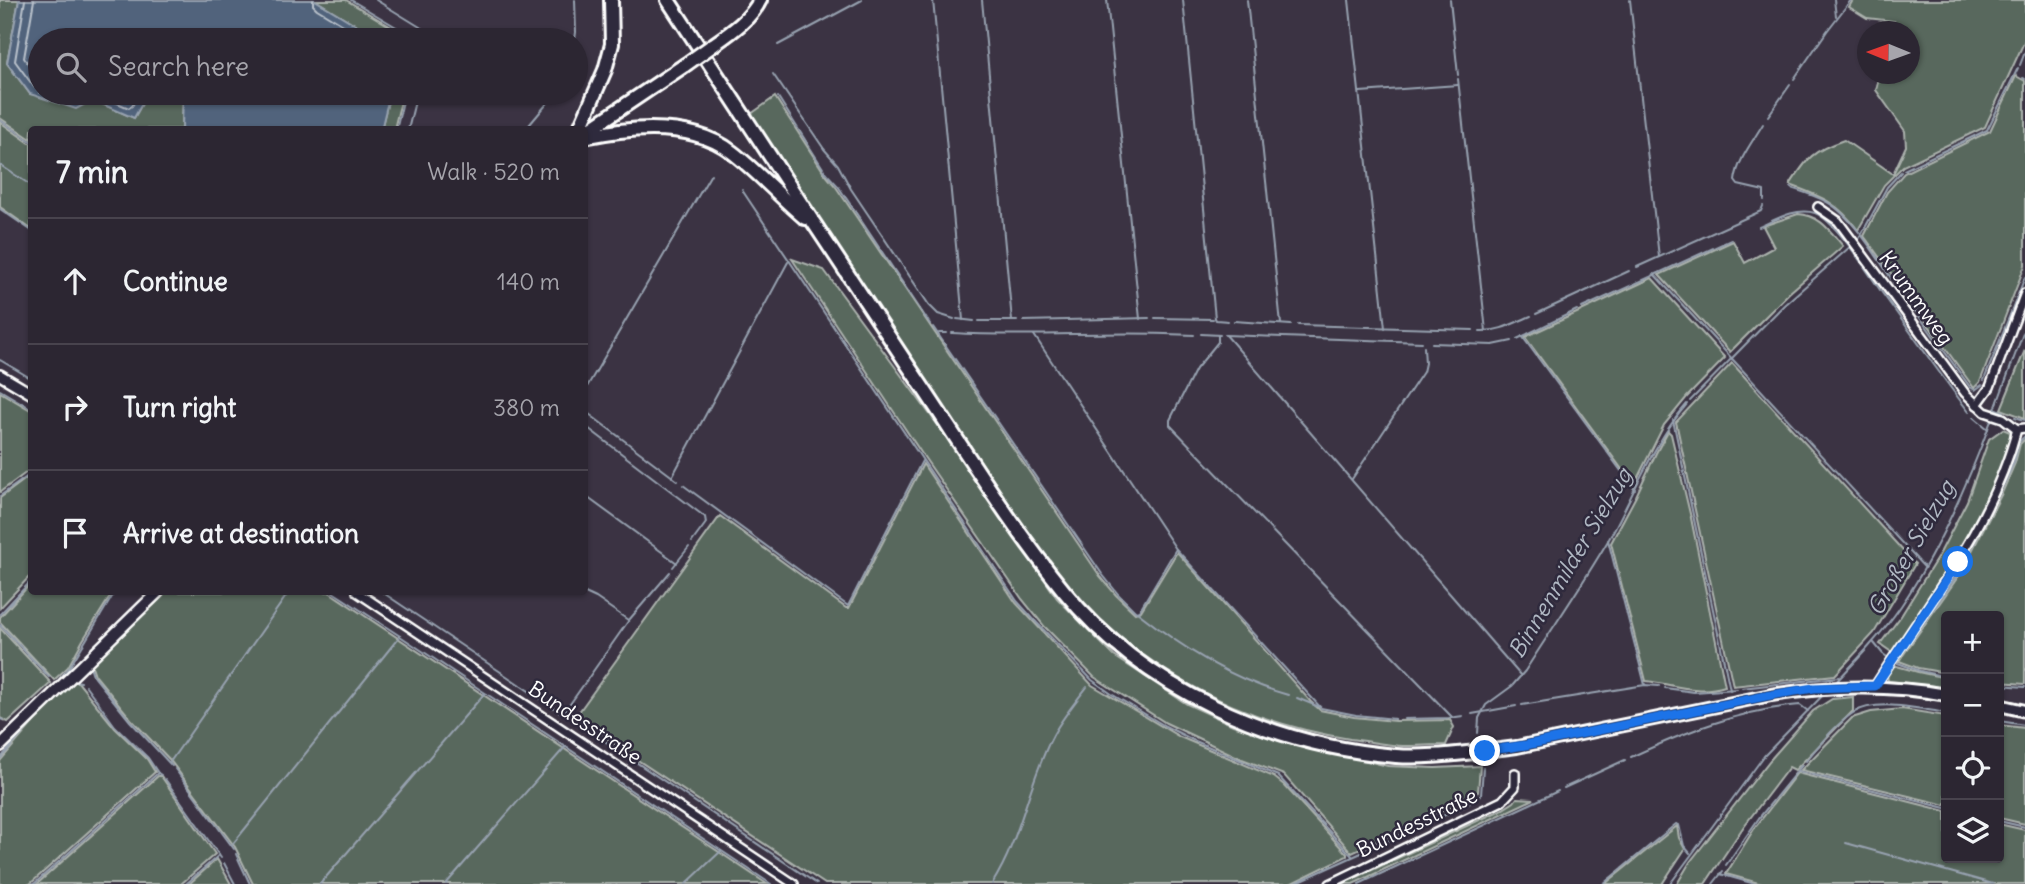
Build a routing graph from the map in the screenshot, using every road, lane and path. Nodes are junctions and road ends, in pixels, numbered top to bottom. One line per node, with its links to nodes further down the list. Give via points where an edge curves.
1 (611, 0): 4 (highway, via 612,44)
2 (668, 0): 8 (highway)
3 (760, 0): 5 (highway, bridge, via 713,45)
4 (581, 126)
5 (588, 132)
6 (588, 135): 8 (highway, via 656,129 702,136 732,151)
7 (1818, 207): 12 (street, Krummweg, via 1838,221)
8 (816, 228): 21 (highway, via 1024,538 1066,593 1128,652 1184,691 1226,713 1295,739 1399,756)
9 (2025, 293): 12 (street, via 1990,387)
10 (0, 375): 11 (street)
11 (28, 392)
12 (1976, 405): 13 (street, Krummweg)
13 (2021, 428): 16 (street, via 1958,562)
14 (155, 595): 20 (main road)
15 (361, 595): 23 (street, Bundesstraße)
16 (1875, 686): 17 (main road); 21 (main road, via 1771,695)
17 (1941, 694)
18 (2004, 706): 19 (main road)
19 (2025, 711)
20 (0, 746)
21 (1485, 751)
22 (1515, 773): 24 (street, Bundesstraße, via 1515,787 1502,801)
23 (794, 884)
24 (1330, 884)

